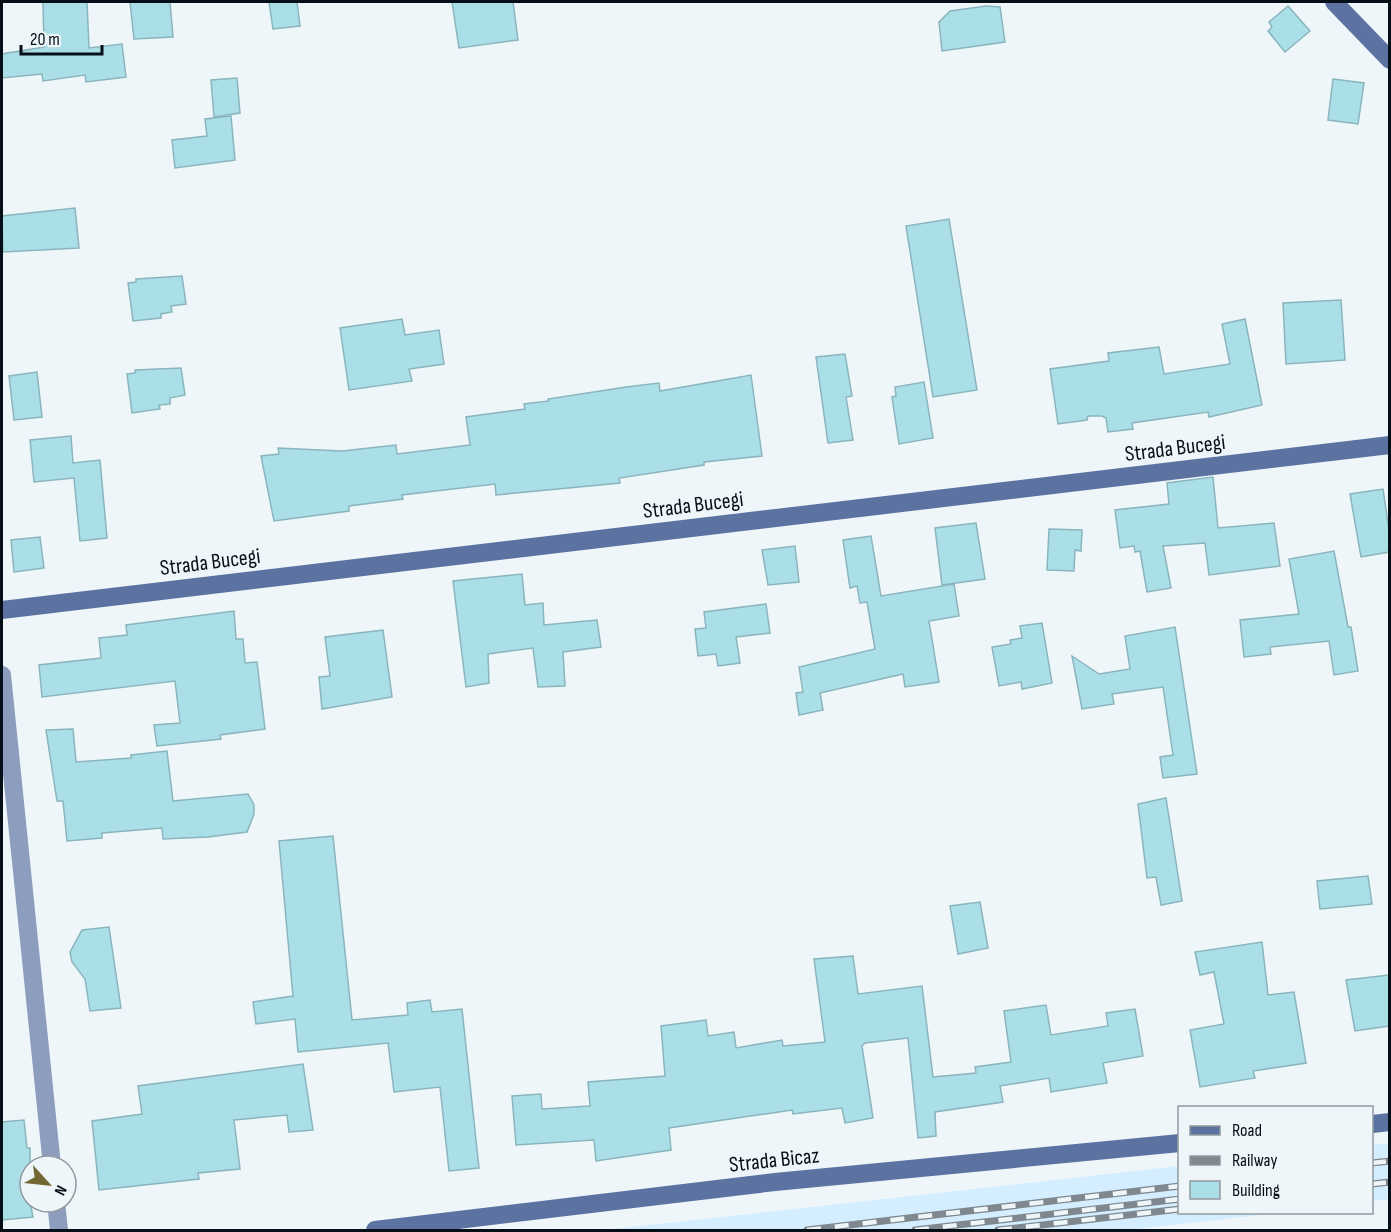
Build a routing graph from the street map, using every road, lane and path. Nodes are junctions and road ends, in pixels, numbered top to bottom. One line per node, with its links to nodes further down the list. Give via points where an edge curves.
1 (1334, 2): 2 (street)
2 (1389, 60)
3 (1389, 446): 4 (street, Strada Bucegi)
4 (2, 610)
5 (2, 675): 9 (street)
6 (1389, 1122): 7 (street)
7 (1373, 1124)
8 (1178, 1143): 12 (street, Strada Bicaz, via 775,1182)
9 (51, 1154)
10 (57, 1214): 11 (street)
11 (59, 1230)
12 (375, 1230)

